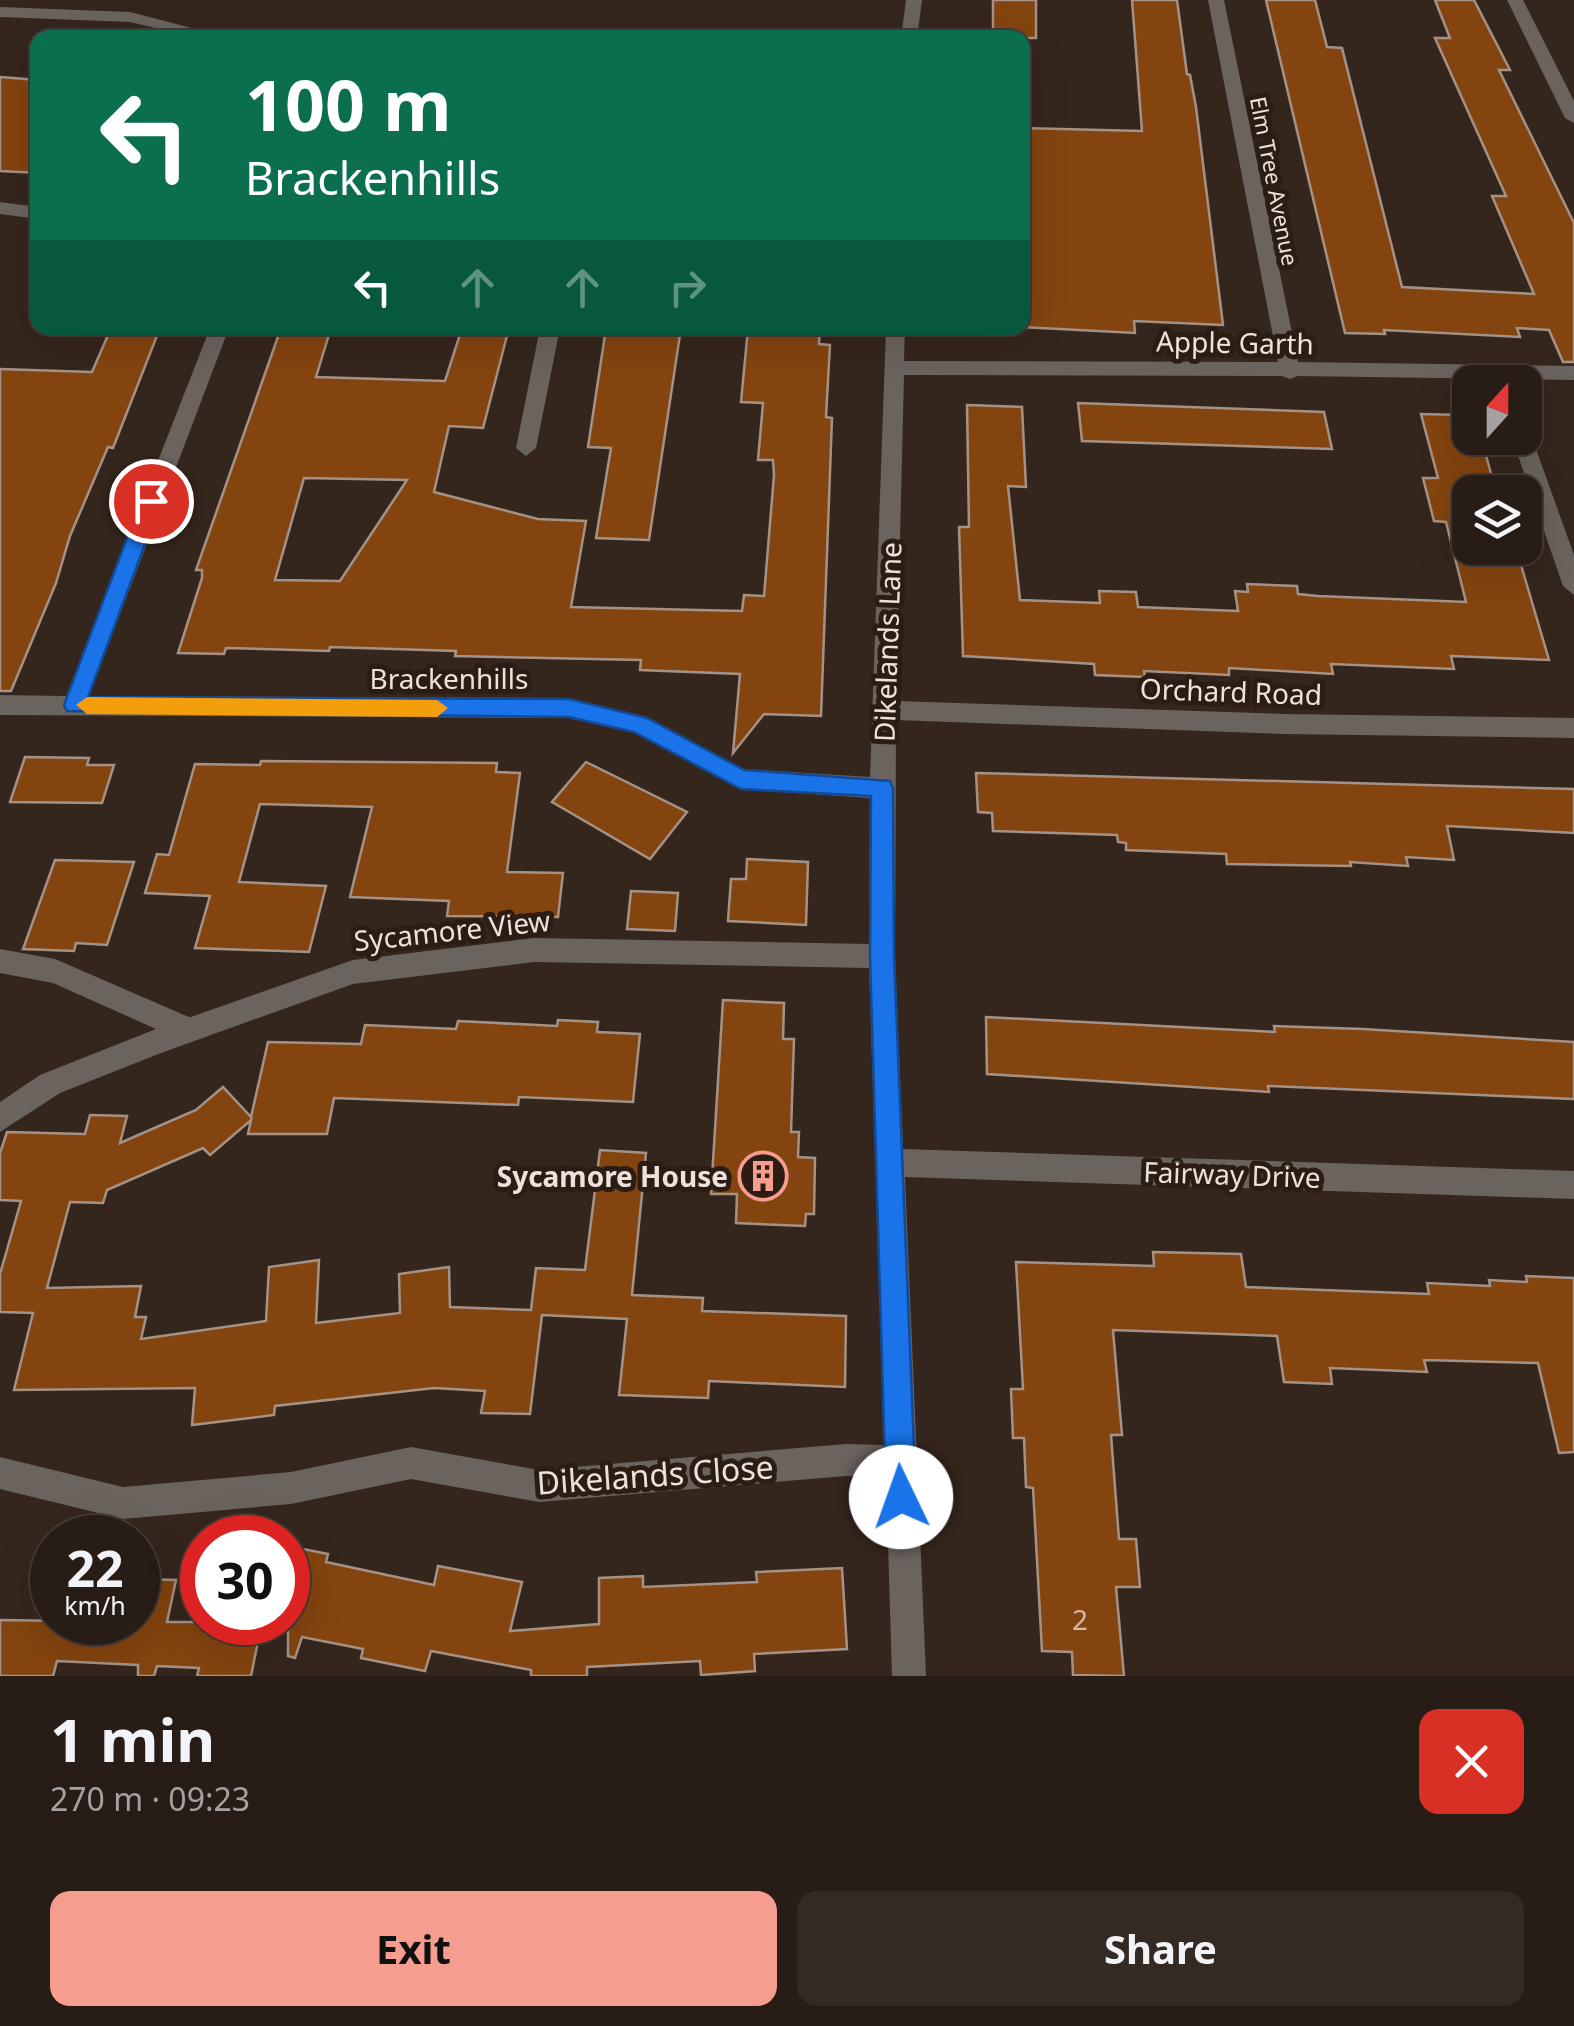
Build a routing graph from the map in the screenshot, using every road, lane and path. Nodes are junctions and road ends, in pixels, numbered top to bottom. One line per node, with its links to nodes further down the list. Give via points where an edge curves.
1 (914, 0): 6 (street)
2 (1216, 0): 14 (street, Elm Tree Avenue)
3 (1514, 0): 7 (street)
4 (0, 12): 5 (street, via 130,17)
5 (187, 30)
6 (911, 30)
7 (1574, 118)
8 (0, 208): 9 (street)
9 (30, 212)
10 (217, 335): 22 (street)
11 (549, 335): 18 (street)
12 (895, 335): 13 (street, Dikelands Lane)
13 (896, 368): 14 (street, Apple Garth); 23 (street, Dikelands Lane)
14 (1290, 372): 17 (street, Apple Garth)
15 (1574, 373): 16 (street, Apple Garth)
16 (1542, 375)
17 (1452, 376)
18 (526, 448)
19 (1528, 455): 20 (street)
20 (1574, 586)
21 (0, 705): 22 (street, Brackenhills)
22 (74, 705): 25 (street, Brackenhills, via 569,708 639,724 741,779)
23 (885, 710): 24 (street, Orchard Road); 25 (street, Dikelands Lane)
24 (1574, 728)
25 (882, 788): 26 (street, Dikelands Lane)
26 (882, 956): 28 (street, Sycamore View, via 534,950 353,972); 30 (street, Dikelands Lane)
27 (0, 960): 28 (street, via 55,971)
28 (188, 1030): 29 (street, Sycamore View, via 50,1084)
29 (0, 1118)
30 (890, 1163): 31 (street, Fairway Drive); 32 (street, Dikelands Lane)
31 (1574, 1185)
32 (899, 1462): 33 (street, Dikelands Close, via 846,1460 539,1486 411,1463 292,1488 123,1504); 34 (street, Dikelands Lane)
33 (0, 1473)
34 (909, 1676)

